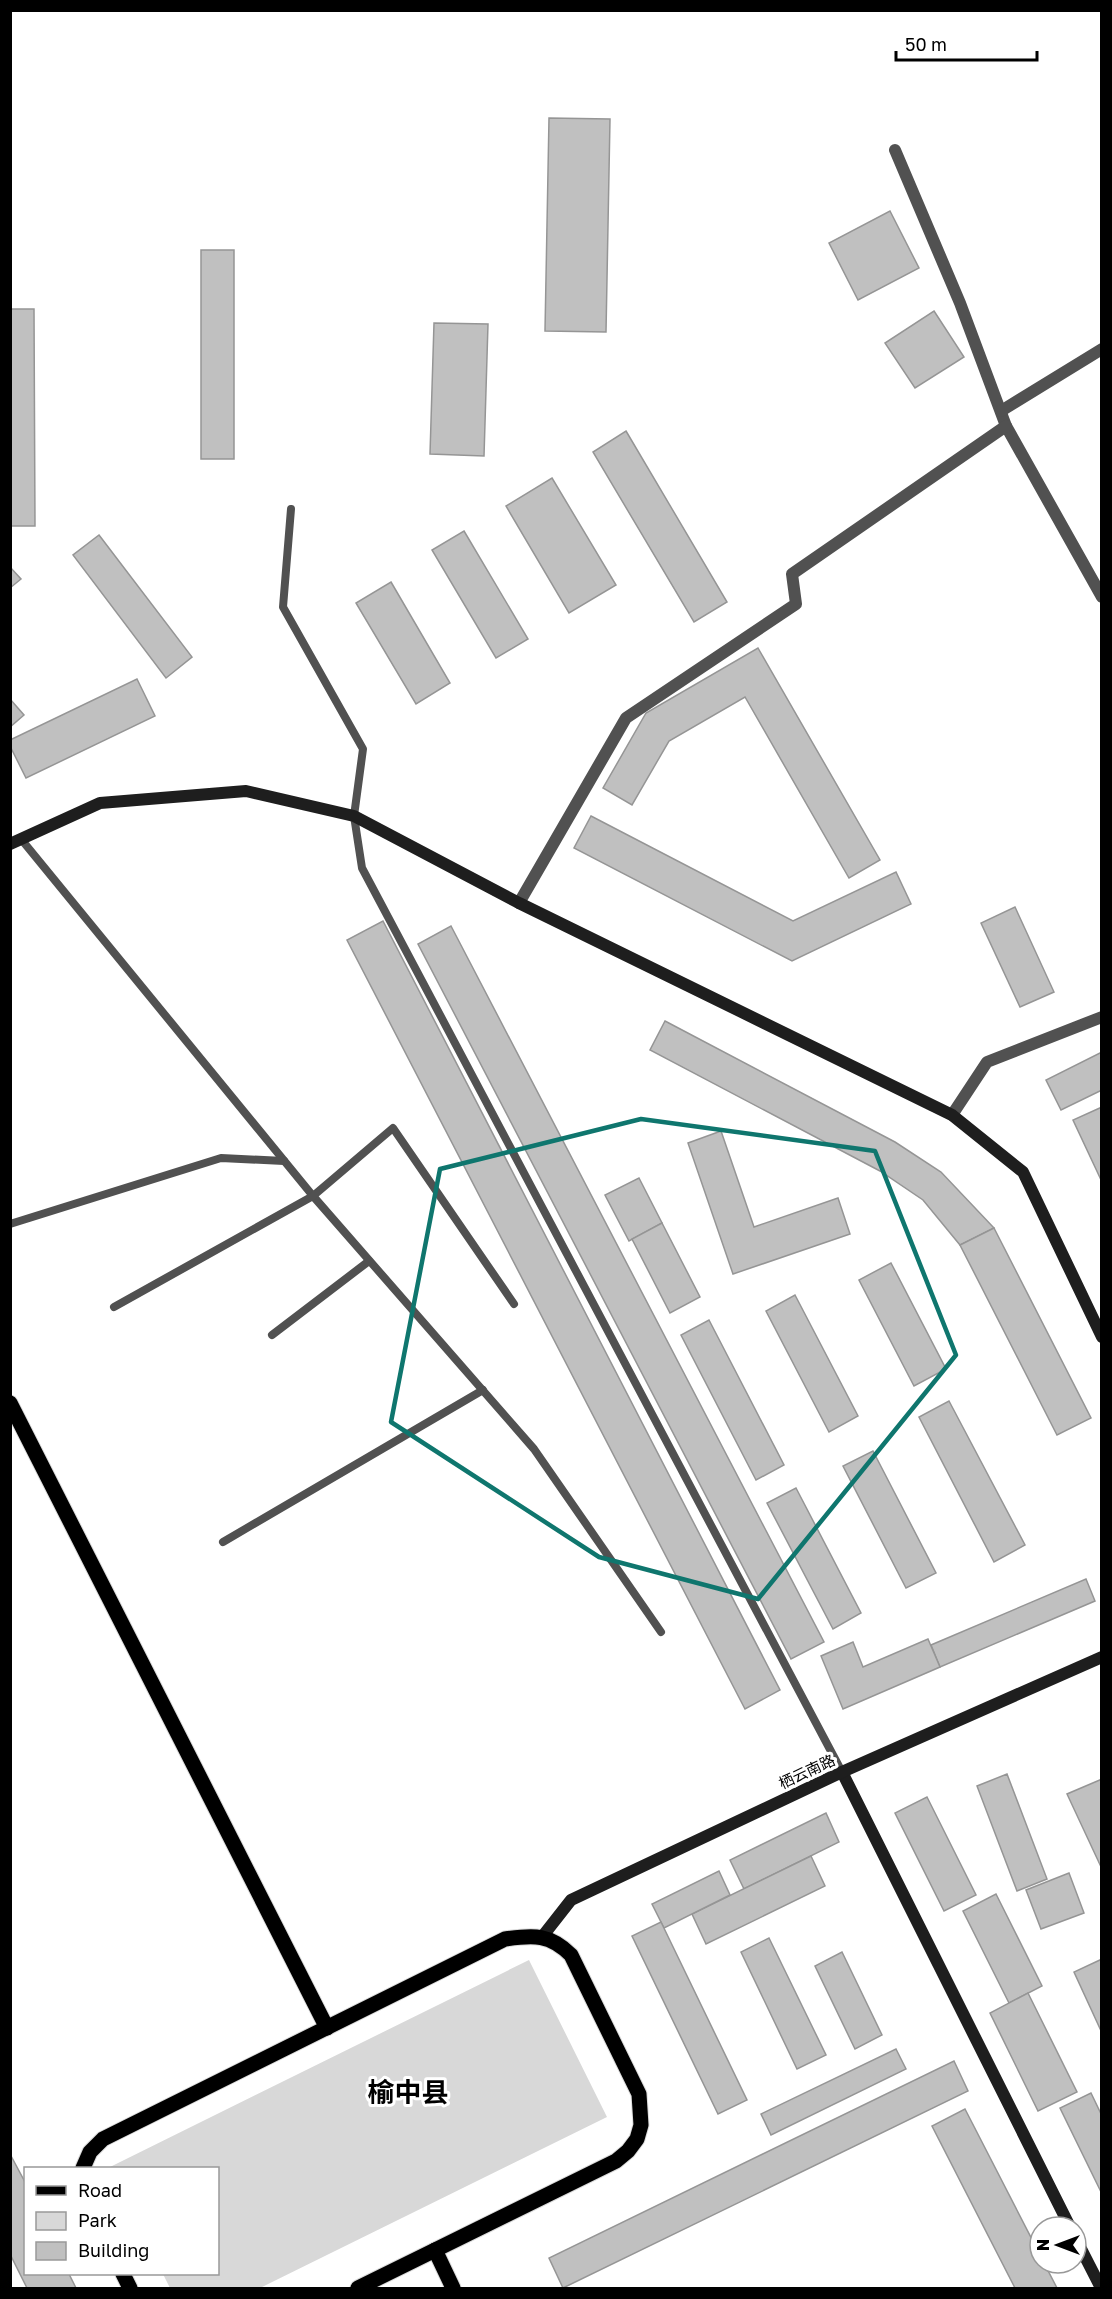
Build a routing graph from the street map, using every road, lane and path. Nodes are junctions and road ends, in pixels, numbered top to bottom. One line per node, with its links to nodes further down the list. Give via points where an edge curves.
1 (895, 150): 3 (street)
2 (1101, 349): 3 (street)
3 (1001, 411): 4 (street)
4 (1006, 426): 6 (street); 9 (street, via 792,574 796,604 626,718)
5 (291, 509): 7 (lane, via 283,607 363,749)
6 (1101, 597)
7 (354, 816): 8 (street, via 246,791 100,803); 9 (street); 25 (lane, via 362,868)
8 (16, 841): 12 (lane)
9 (519, 903): 11 (street)
10 (1101, 1017): 11 (street, via 987,1062)
11 (952, 1115): 19 (street, via 1023,1172)
12 (284, 1161): 13 (lane); 14 (lane, via 221,1158)
13 (312, 1196): 15 (lane); 16 (lane, via 393,1128); 17 (lane)
14 (10, 1224)
15 (369, 1261): 18 (lane); 20 (lane)
16 (514, 1304)
17 (114, 1307)
18 (272, 1335)
19 (1101, 1337)
20 (483, 1390): 22 (lane); 23 (lane, via 534,1449)
21 (10, 1403): 27 (main road)
22 (223, 1542)
23 (661, 1632)
24 (1101, 1656): 25 (street, 栖云南路)
25 (842, 1772): 26 (street, 栖云南路, via 571,1900); 29 (street)
26 (542, 1937): 27 (main road, via 505,1939); 30 (main road, via 559,1943 571,1956 639,2094 641,2125 637,2139 616,2161)
27 (327, 2028): 28 (main road, via 103,2139 90,2152)
28 (84, 2167)
29 (1064, 2215)
30 (435, 2250): 34 (main road); 35 (main road)
31 (1088, 2263): 36 (street)
32 (123, 2275): 33 (main road)
33 (130, 2289)
34 (358, 2289)
35 (453, 2289)
36 (1101, 2289)

